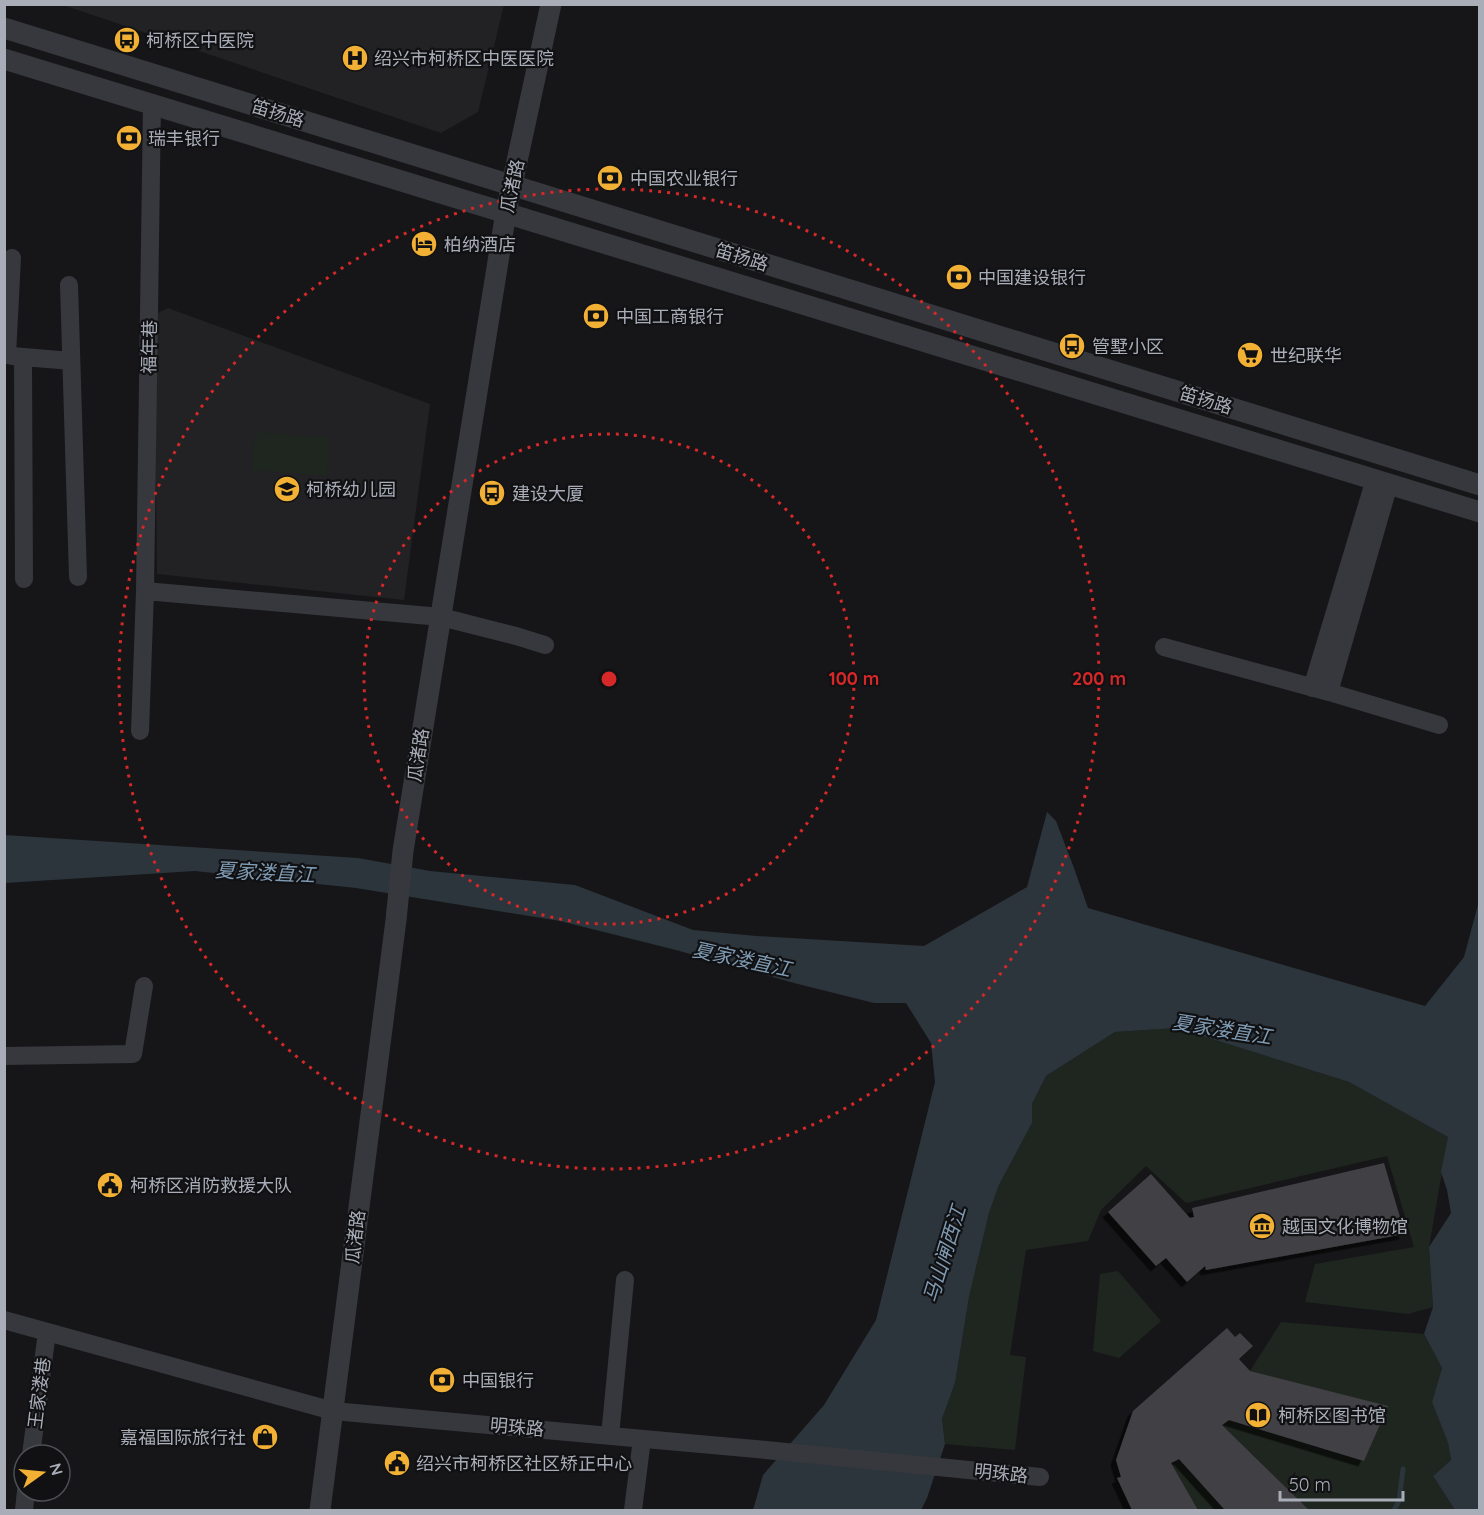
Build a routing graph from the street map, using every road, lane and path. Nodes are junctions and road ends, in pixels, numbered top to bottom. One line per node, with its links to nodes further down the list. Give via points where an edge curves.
1 (551, 4): 5 (street, 瓜渚路)
2 (4, 28): 5 (street, 笛扬路)
3 (4, 59): 4 (street, 笛扬路)
4 (153, 103): 6 (street, 笛扬路); 16 (street, 福年巷)
5 (512, 185): 6 (street, 瓜渚路); 12 (street, 笛扬路)
6 (506, 212): 11 (street, 笛扬路); 17 (street, 瓜渚路)
7 (12, 258): 9 (street)
8 (69, 285): 10 (street)
9 (12, 356): 10 (street); 15 (street)
10 (71, 361): 14 (street)
11 (1382, 482): 13 (street, 笛扬路); 20 (street)
12 (1479, 485)
13 (1479, 512)
14 (78, 577)
15 (24, 579)
16 (145, 591): 17 (street); 22 (street, 福年巷)
17 (441, 617): 18 (street); 28 (street, 瓜渚路, via 403,850)
18 (545, 645)
19 (1164, 647): 20 (street)
20 (1320, 690): 21 (street)
21 (1438, 725)
22 (140, 731)
23 (144, 986): 24 (street, via 133,1053)
24 (4, 1056)
25 (625, 1280): 29 (street)
26 (4, 1320): 27 (street, 明珠路)
27 (47, 1332): 28 (street, 明珠路); 31 (street, 王家溇巷)
28 (333, 1411): 29 (street, 明珠路); 33 (street, 瓜渚路)
29 (610, 1436): 30 (street, 明珠路)
30 (642, 1438): 32 (street, 明珠路); 34 (street)
31 (33, 1443)
32 (1040, 1478)
33 (320, 1510)
34 (633, 1510)

